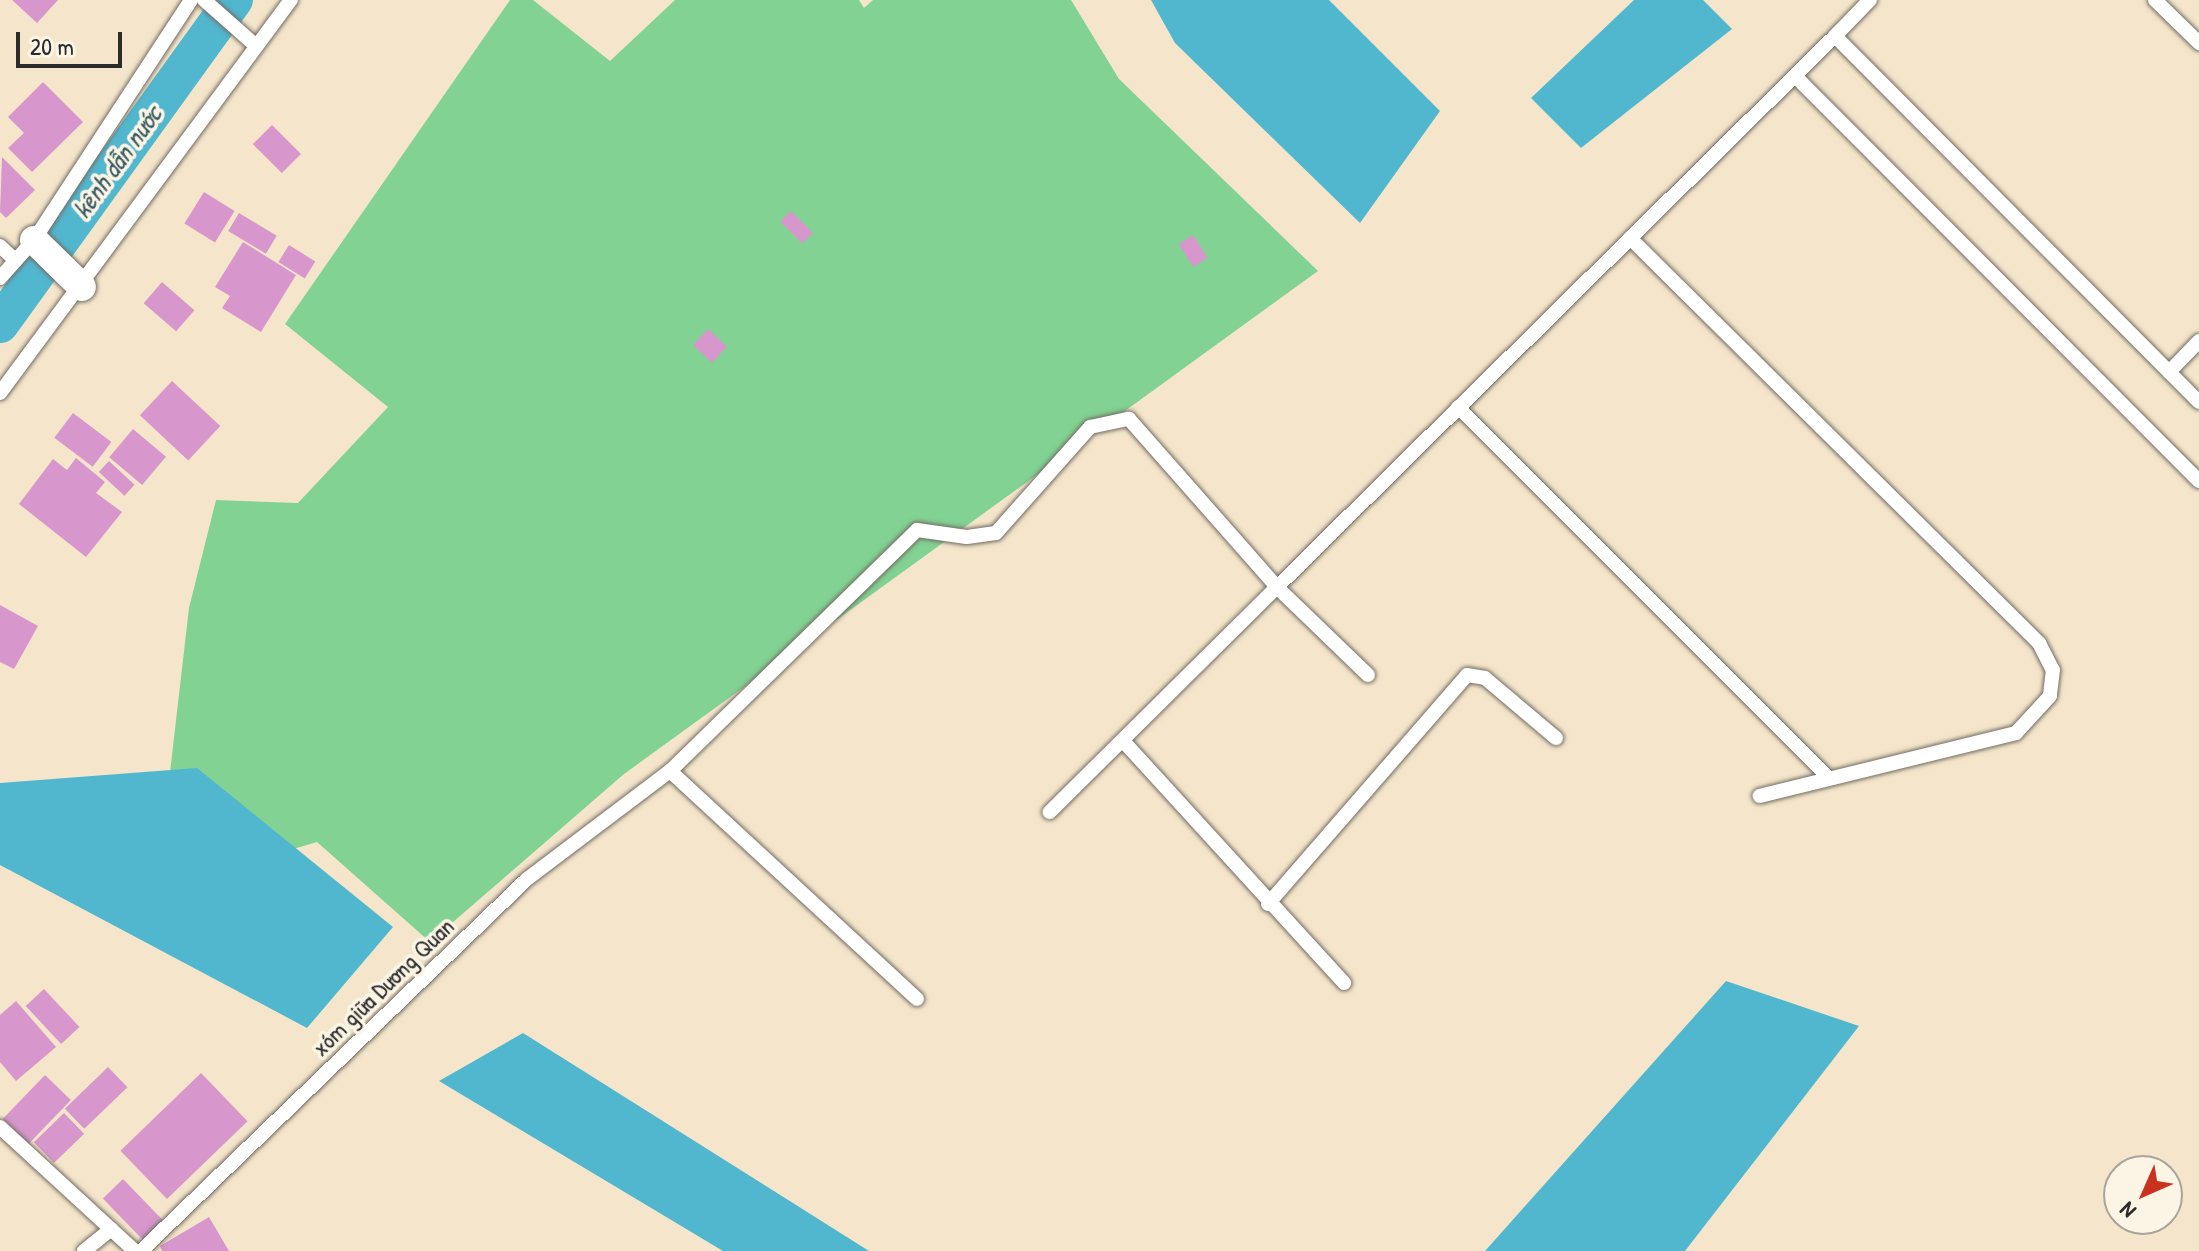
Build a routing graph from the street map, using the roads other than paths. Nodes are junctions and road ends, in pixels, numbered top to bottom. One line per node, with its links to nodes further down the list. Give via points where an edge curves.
1 (200, 0): 7 (lane); 11 (lane)
2 (291, 0): 7 (lane)
3 (1870, 0): 5 (lane)
4 (2155, 0): 6 (lane)
5 (1835, 36): 8 (lane); 15 (lane)
6 (2199, 43)
7 (256, 46): 13 (lane)
8 (1795, 76): 9 (lane); 19 (lane)
9 (1630, 238): 18 (lane); 25 (lane, via 2039,643 2053,670 2050,696 2016,733)
10 (0, 246): 11 (lane)
11 (24, 250): 12 (lane); 13 (street)
12 (0, 278)
13 (82, 287): 16 (lane)
14 (2199, 341): 15 (lane)
15 (2169, 372): 17 (lane)
16 (0, 393)
17 (2199, 402)
18 (1458, 407): 20 (lane); 25 (lane)
19 (2199, 481)
20 (1277, 587): 21 (lane); 23 (lane); 24 (lane, xóm giữa Dương Quan, via 1144,428 1115,416 1090,427 996,533 967,537 917,530)
21 (1368, 675)
22 (1556, 738): 28 (lane, via 1485,678 1467,675)
23 (1125, 743): 27 (lane); 28 (lane)
24 (670, 771): 30 (lane); 35 (lane, xóm giữa Dương Quan, via 527,879)
25 (1829, 778): 26 (lane)
26 (1760, 796)
27 (1050, 812)
28 (1268, 904): 29 (lane)
29 (1344, 983)
30 (917, 999)
31 (0, 1127): 32 (lane)
32 (111, 1229): 33 (lane); 34 (lane)
33 (84, 1251)
34 (135, 1251)
35 (141, 1251)

